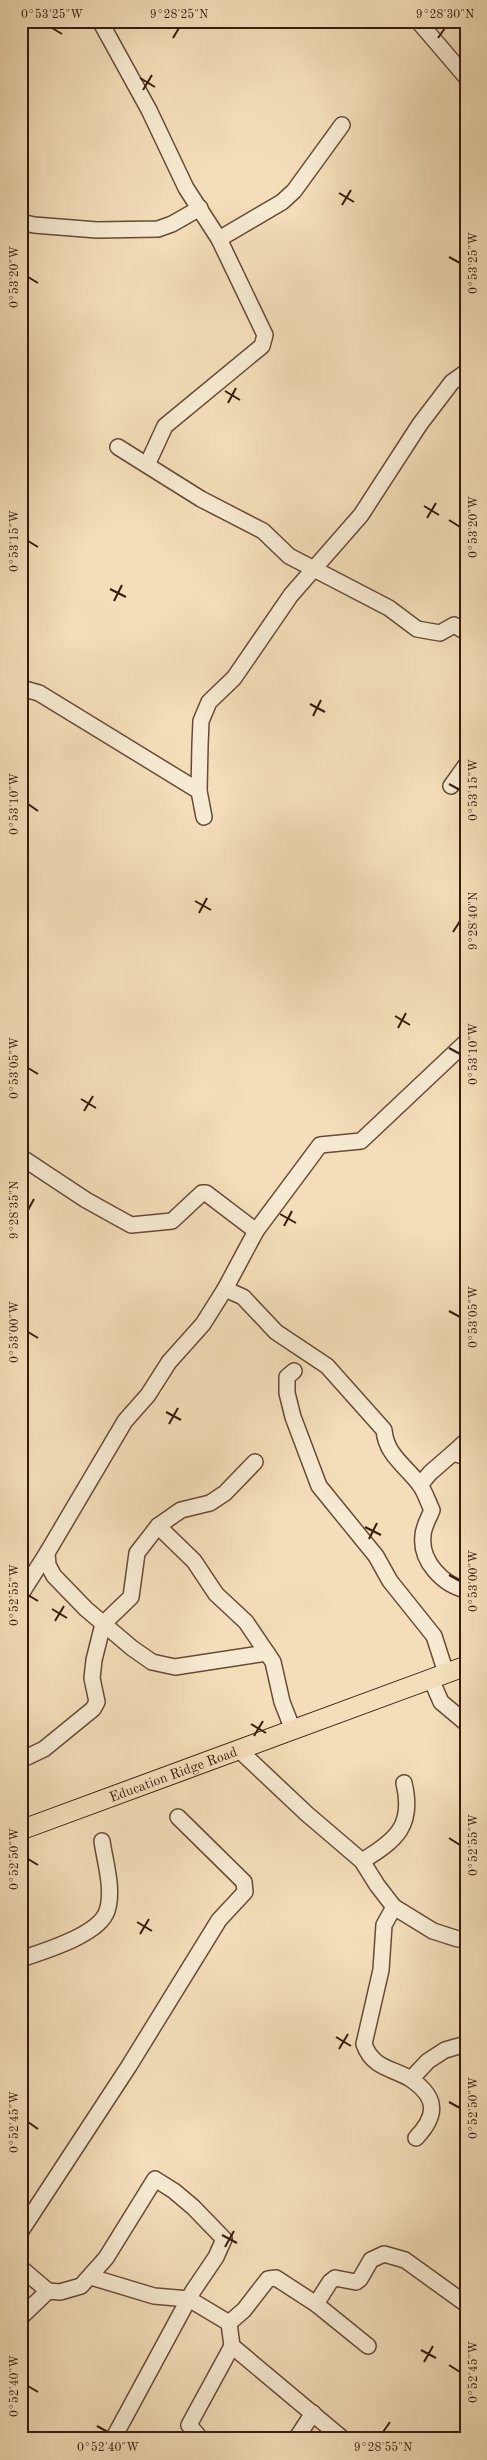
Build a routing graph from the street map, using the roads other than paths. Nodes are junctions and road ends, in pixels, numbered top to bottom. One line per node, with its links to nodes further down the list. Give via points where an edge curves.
1 (100, 21): 5 (street, via 149,110 186,188)
2 (418, 21): 3 (street)
3 (466, 77)
4 (342, 125): 7 (street, via 294,191 282,202)
5 (200, 208): 6 (street, via 158,228 97,230); 7 (street)
6 (21, 222)
7 (219, 239): 10 (street, via 265,335 262,346 165,426)
8 (466, 372): 11 (street, via 452,382 420,424 361,516)
9 (118, 447): 10 (street)
10 (147, 465): 11 (street, via 201,499 263,531 289,556)
11 (314, 567): 12 (street, via 389,608 418,629 440,633 454,625); 16 (street, via 234,678 209,702 202,721)
12 (466, 632)
13 (21, 688): 16 (street, via 39,693)
14 (466, 765): 15 (street)
15 (451, 786)
16 (199, 791): 17 (street)
17 (204, 817)
18 (466, 1042): 20 (street, via 361,1141 320,1145)
19 (21, 1157): 20 (street, via 131,1225 172,1221 202,1193 206,1193)
20 (256, 1231): 21 (street)
21 (226, 1289): 26 (street, via 243,1297 276,1332 327,1366 384,1430 389,1451); 28 (street, via 203,1324 169,1362 125,1421)
22 (294, 1371): 34 (street, via 287,1377 287,1393 293,1418 320,1486 434,1636)
23 (466, 1441): 24 (street)
24 (460, 1455): 26 (street, via 430,1473)
25 (255, 1462): 27 (street, via 225,1493 210,1503 181,1510)
26 (420, 1485): 29 (street, via 432,1510 422,1542 429,1561 441,1579)
27 (158, 1526): 31 (street, via 137,1553 131,1597); 32 (street, via 194,1560 216,1594 246,1622)
28 (47, 1553): 30 (street); 31 (street, via 48,1566 54,1576)
29 (466, 1590)
30 (21, 1594)
31 (103, 1624): 32 (street, via 152,1662 168,1667); 38 (street, via 94,1660 92,1688 96,1702 93,1709 44,1749)
32 (266, 1653): 36 (street, via 273,1662 282,1702)
33 (466, 1666): 34 (main road, Education Ridge Road)
34 (438, 1676): 35 (street, via 441,1702); 36 (main road, Education Ridge Road)
35 (466, 1723)
36 (293, 1730): 37 (main road, Education Ridge Road)
37 (239, 1750): 41 (main road, Education Ridge Road); 43 (street)
38 (21, 1760)
39 (404, 1783): 43 (street, via 408,1812 402,1826 382,1848)
40 (178, 1817): 50 (street, via 244,1882 244,1892 219,1920)
41 (21, 1830)
42 (102, 1841): 46 (street, via 109,1891 104,1918 82,1935)
43 (362, 1861): 44 (street)
44 (394, 1907): 45 (street, via 433,1931); 48 (street, via 384,1925 382,1970 364,2044 375,2061)
45 (458, 1939)
46 (21, 1959)
47 (466, 2044): 48 (street, via 428,2061)
48 (411, 2079): 49 (street, via 423,2090 433,2108 426,2127)
49 (416, 2138)
50 (21, 2231)
51 (21, 2268): 53 (street)
52 (91, 2276): 53 (street, via 76,2289); 54 (street, via 154,2296); 54 (street, via 120,2236 154,2179 174,2191 224,2239)
53 (48, 2291): 57 (street)
54 (189, 2299): 58 (street); 63 (street)
55 (316, 2304): 56 (street, via 335,2278 356,2282 371,2260 384,2254 405,2260); 58 (street, via 276,2278 268,2279 244,2310); 60 (street)
56 (466, 2304)
57 (21, 2317)
58 (229, 2323): 59 (street)
59 (232, 2346): 61 (street); 62 (street)
60 (368, 2346)
61 (313, 2414): 66 (street); 67 (street)
62 (189, 2425): 64 (street); 65 (street)
63 (113, 2439)
64 (181, 2439)
65 (201, 2439)
66 (296, 2439)
67 (343, 2439)

